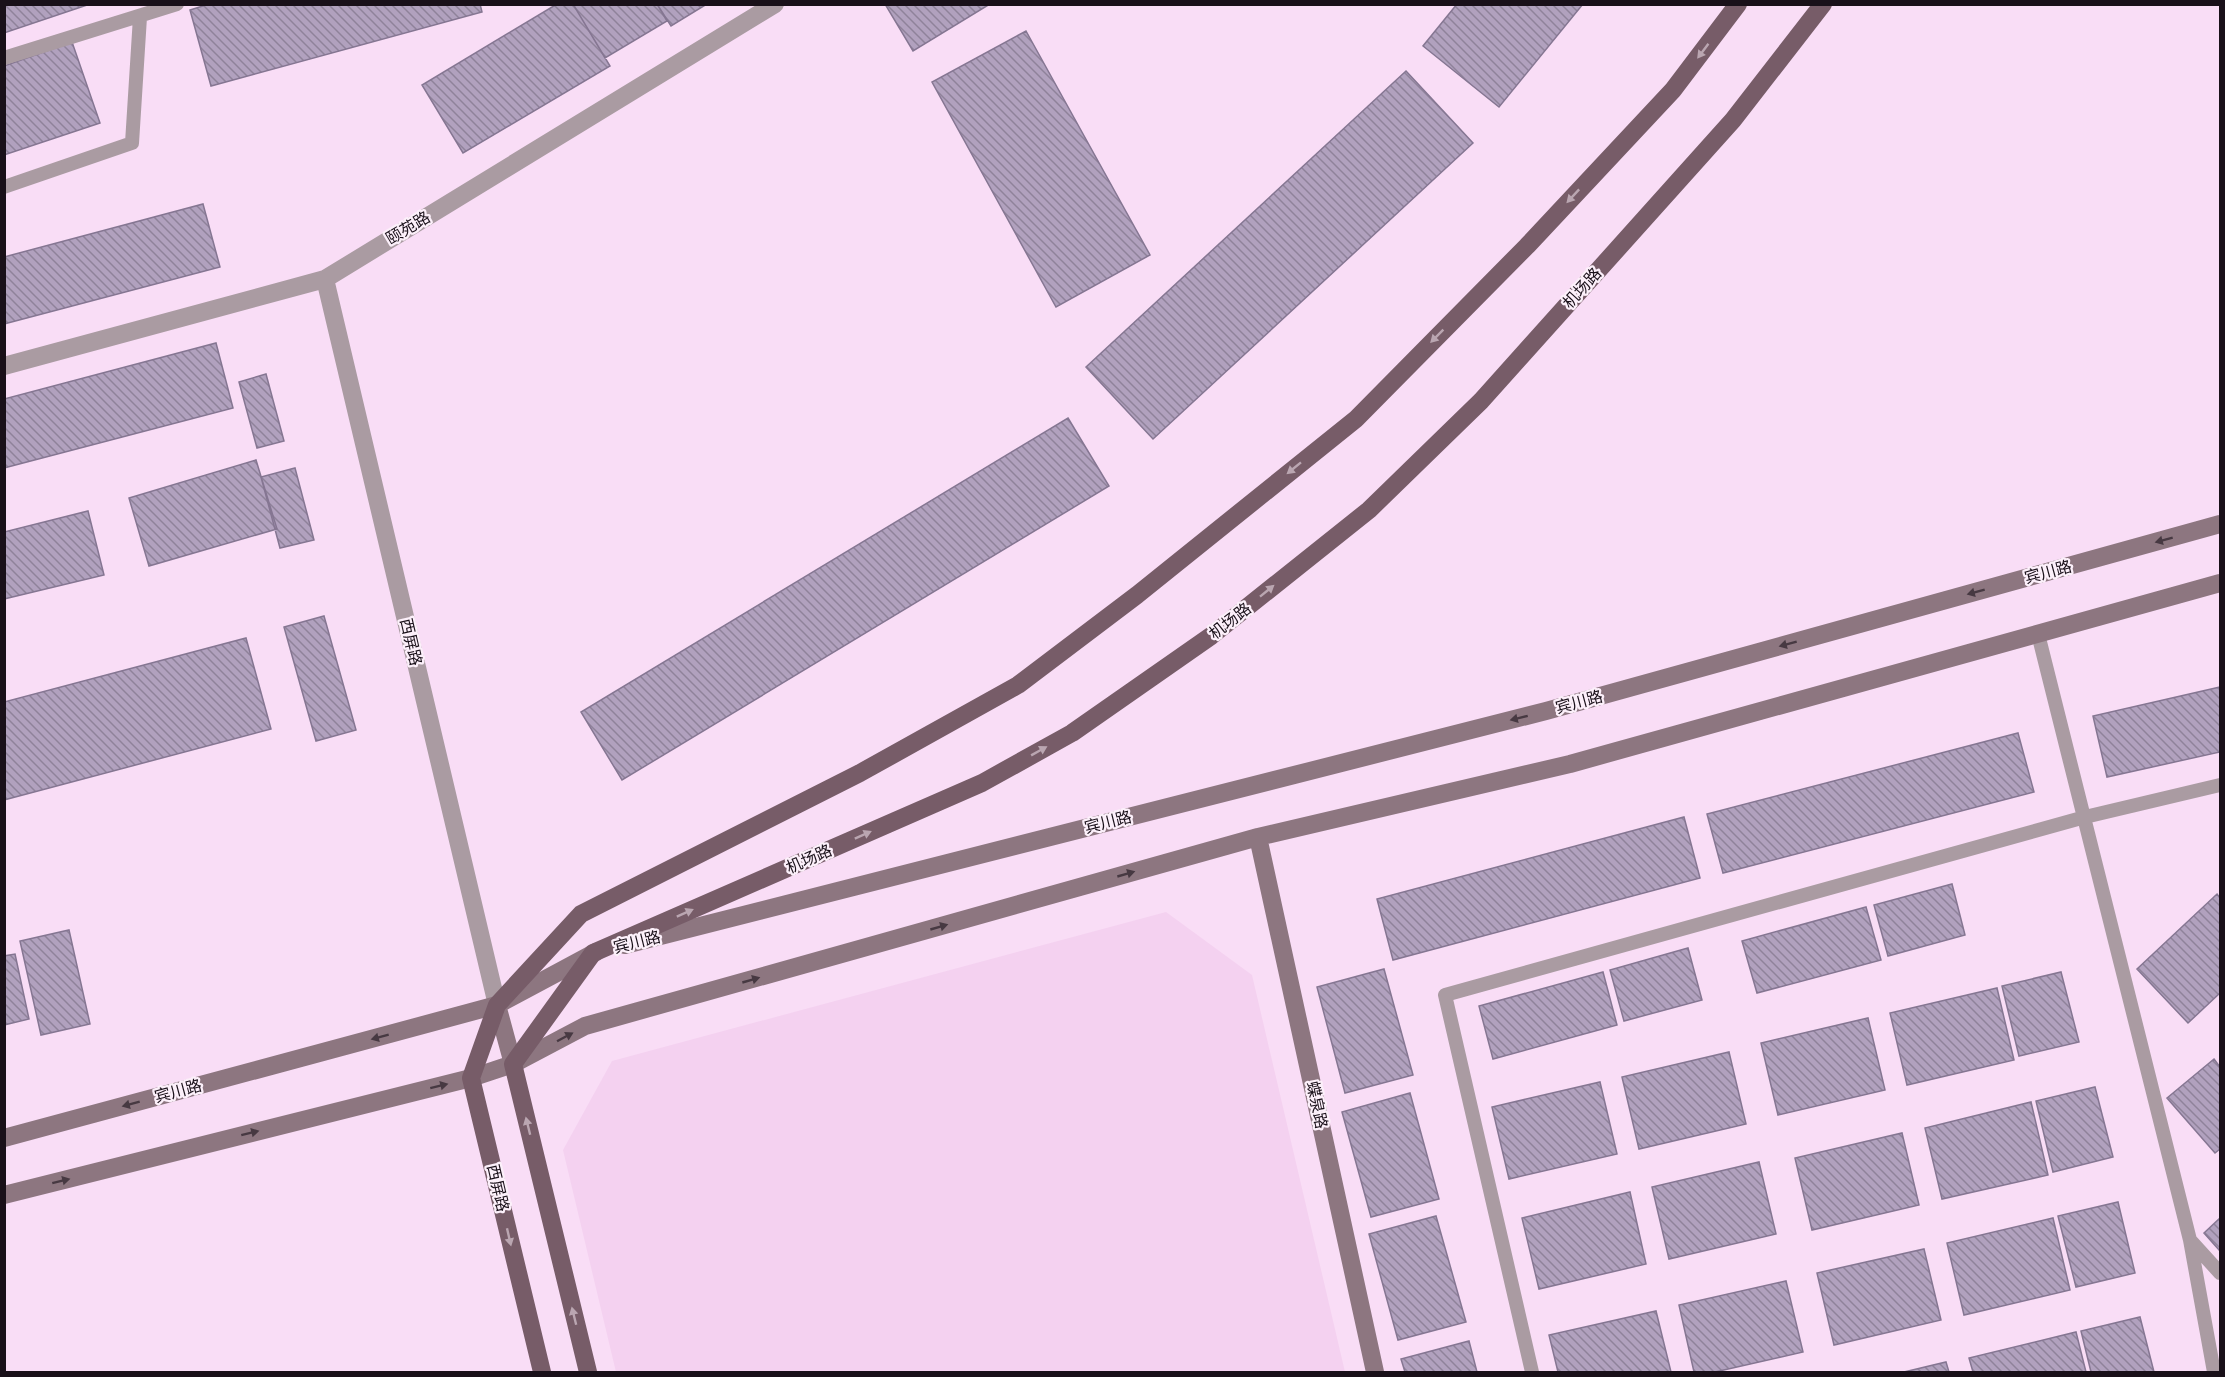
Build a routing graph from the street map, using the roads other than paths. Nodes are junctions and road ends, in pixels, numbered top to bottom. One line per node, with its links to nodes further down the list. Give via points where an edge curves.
1 (177, 4): 5 (lane)
2 (775, 4): 8 (street, 颐苑路)
3 (1738, 4): 17 (main road, one-way to 17, via 1649,116 1527,246 1338,434 1018,685 860,773 581,914)
4 (1823, 4): 16 (main road, 机场路, one-way to 4, via 982,783 1072,734 1211,636 1369,510 1481,401 1733,120)
5 (140, 17): 6 (lane); 7 (lane, via 132,143)
6 (4, 58)
7 (4, 187)
8 (325, 279): 9 (street, 颐苑路); 17 (street, 西屏路)
9 (4, 366)
10 (2220, 524): 16 (main road, 宾川路, one-way to 16, via 1546,711)
11 (2220, 583): 12 (main road)
12 (2038, 634): 14 (lane); 15 (main road, via 1570,764)
13 (2220, 785): 14 (lane)
14 (2085, 818): 22 (lane); 27 (lane, via 1445,995)
15 (1258, 837): 18 (main road, one-way to 15, via 585,1026); 26 (main road, 蝶泉路)
16 (592, 953): 17 (main road, 宾川路); 18 (main road)
17 (497, 1005): 18 (main road, 西屏路); 19 (main road); 20 (main road, 宾川路, one-way to 20)
18 (513, 1064): 19 (main road); 25 (main road, 西屏路, one-way to 18)
19 (471, 1078): 21 (main road, one-way to 19); 24 (main road, 西屏路, one-way to 24)
20 (4, 1138)
21 (4, 1195)
22 (2190, 1240): 23 (lane); 28 (lane)
23 (2220, 1273)
24 (542, 1372)
25 (588, 1372)
26 (1375, 1372)
27 (1532, 1372)
28 (2214, 1372)

